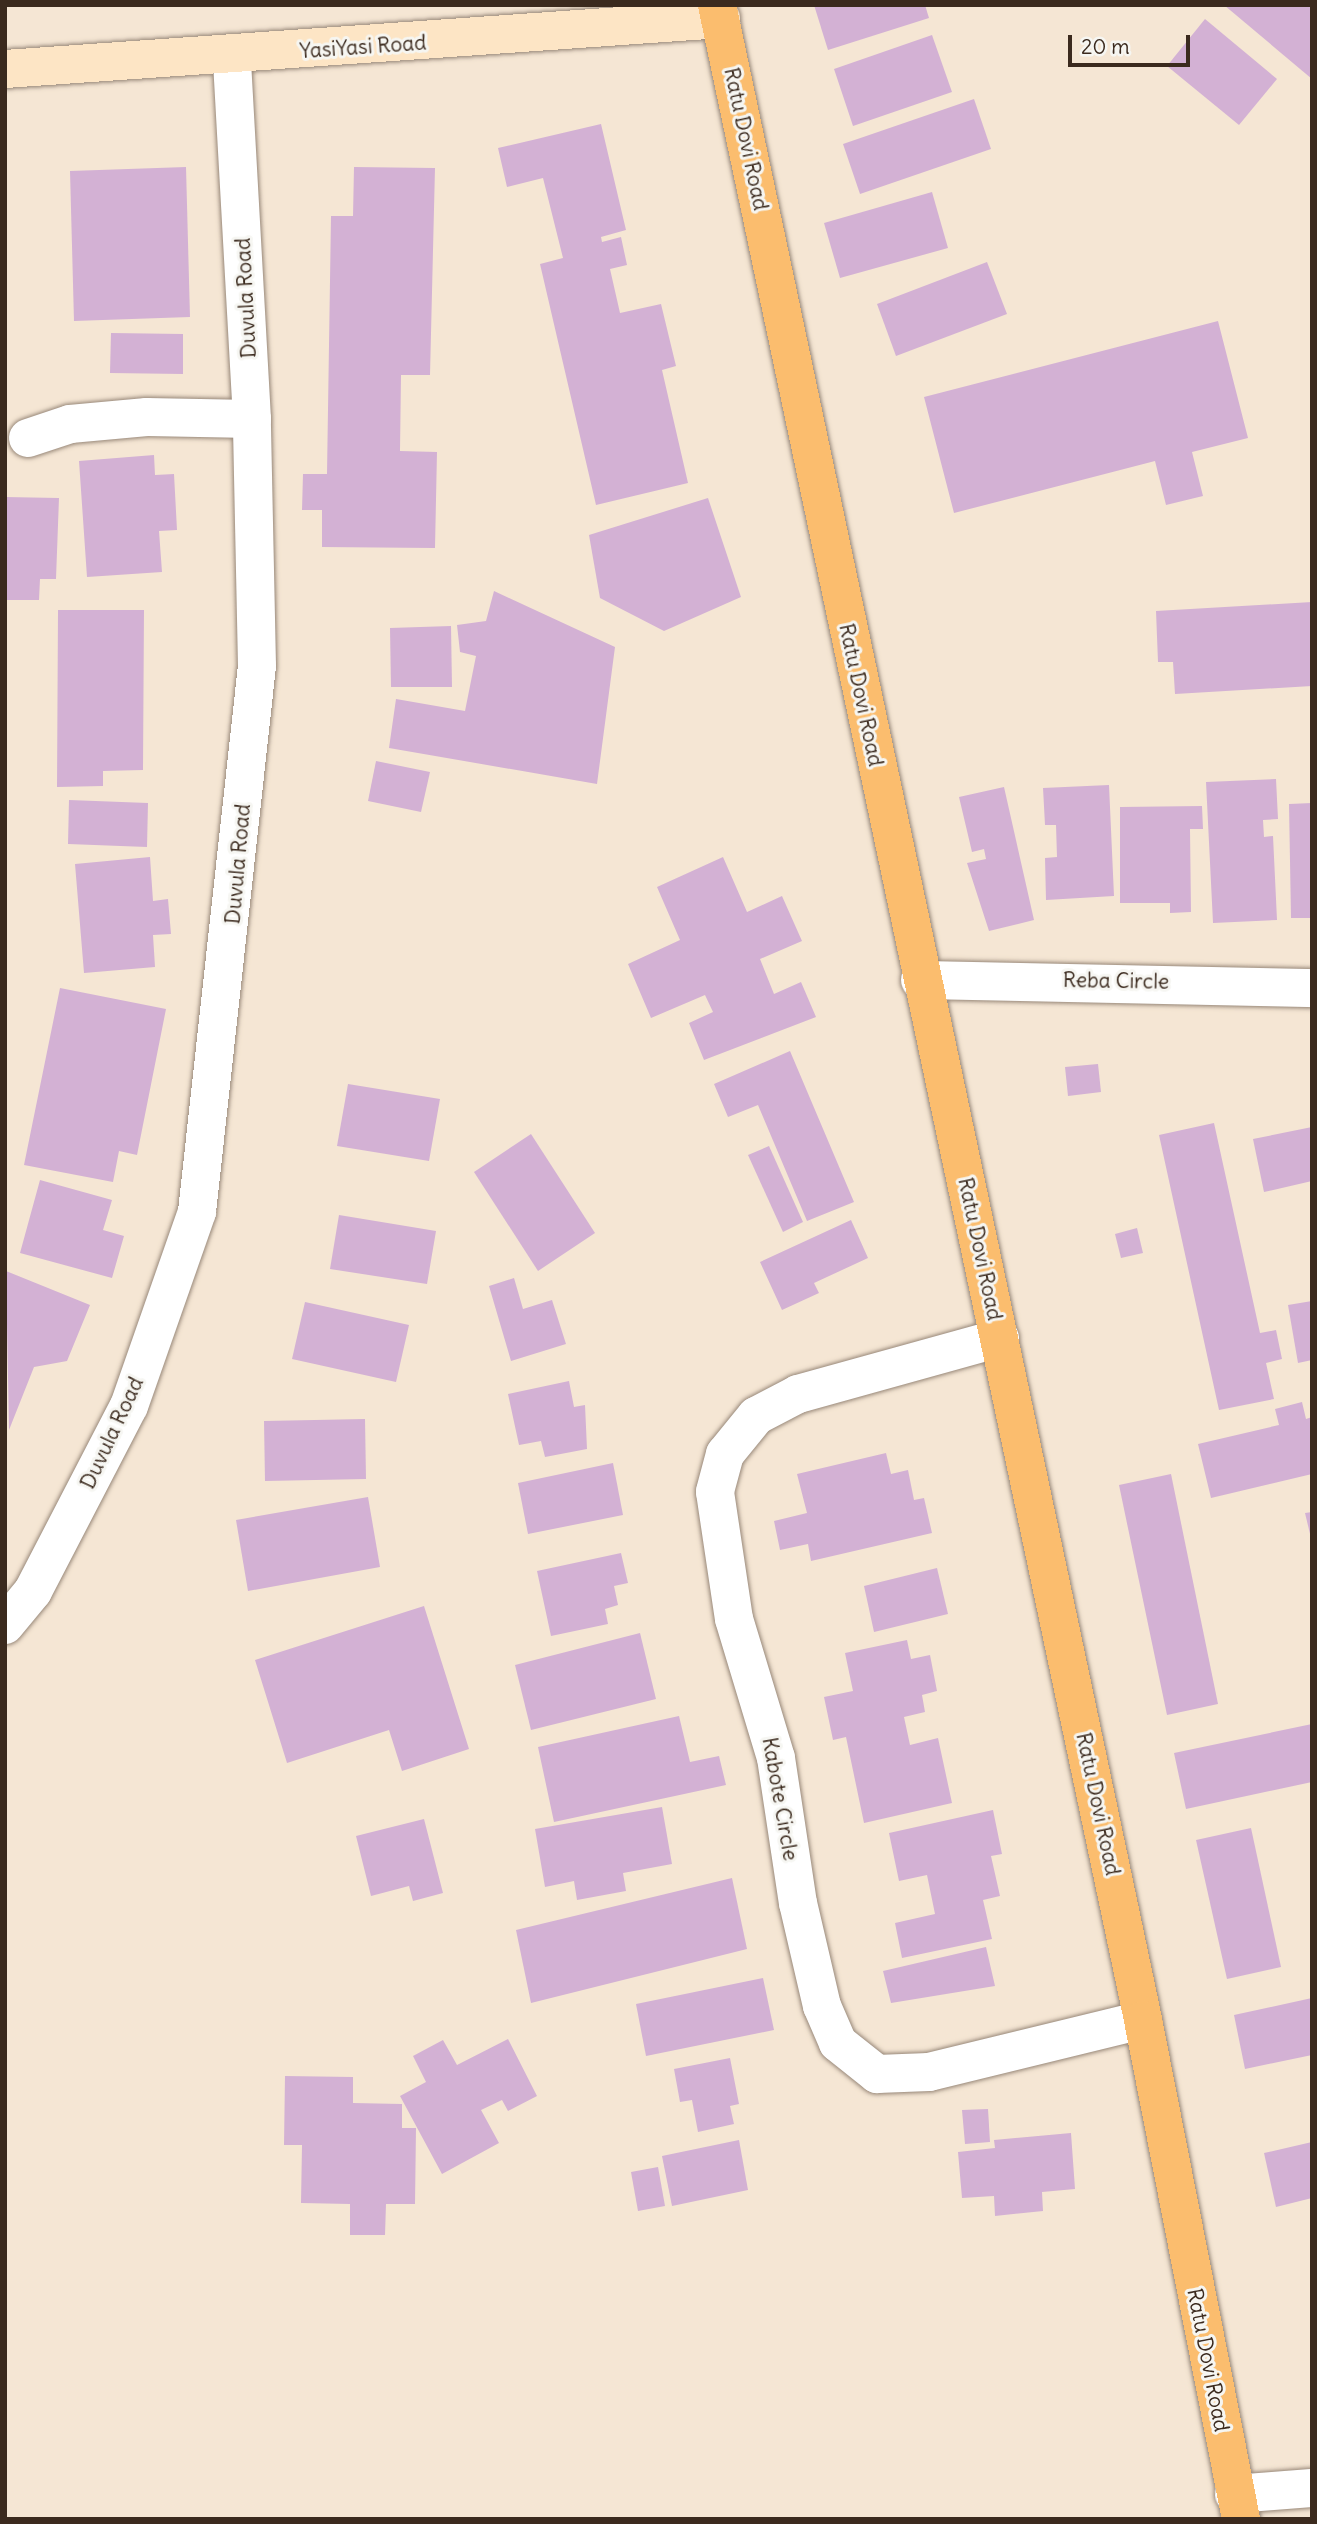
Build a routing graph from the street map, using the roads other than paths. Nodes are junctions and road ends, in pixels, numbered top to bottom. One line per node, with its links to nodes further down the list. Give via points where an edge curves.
1 (719, 12): 2 (main road, YasiYasi Road); 6 (main road, Ratu Dovi Road)
2 (232, 57): 3 (main road, YasiYasi Road); 4 (street, Duvula Road)
3 (5, 69)
4 (252, 419): 5 (street, via 147,417 70,424); 9 (street, Duvula Road, via 257,666 197,1212 129,1406 33,1591)
5 (28, 438)
6 (920, 980): 7 (street, Reba Circle); 8 (main road, Ratu Dovi Road)
7 (1312, 988)
8 (1000, 1338): 10 (main road, Ratu Dovi Road); 10 (street, Kabote Circle, via 798,1394 756,1416 726,1454 715,1492 734,1619 776,1758 798,1903 822,2006 838,2043 877,2074 929,2072)
9 (5, 1625)
10 (1143, 2020): 12 (main road, Ratu Dovi Road)
11 (1312, 2488): 12 (street)
12 (1235, 2511)

